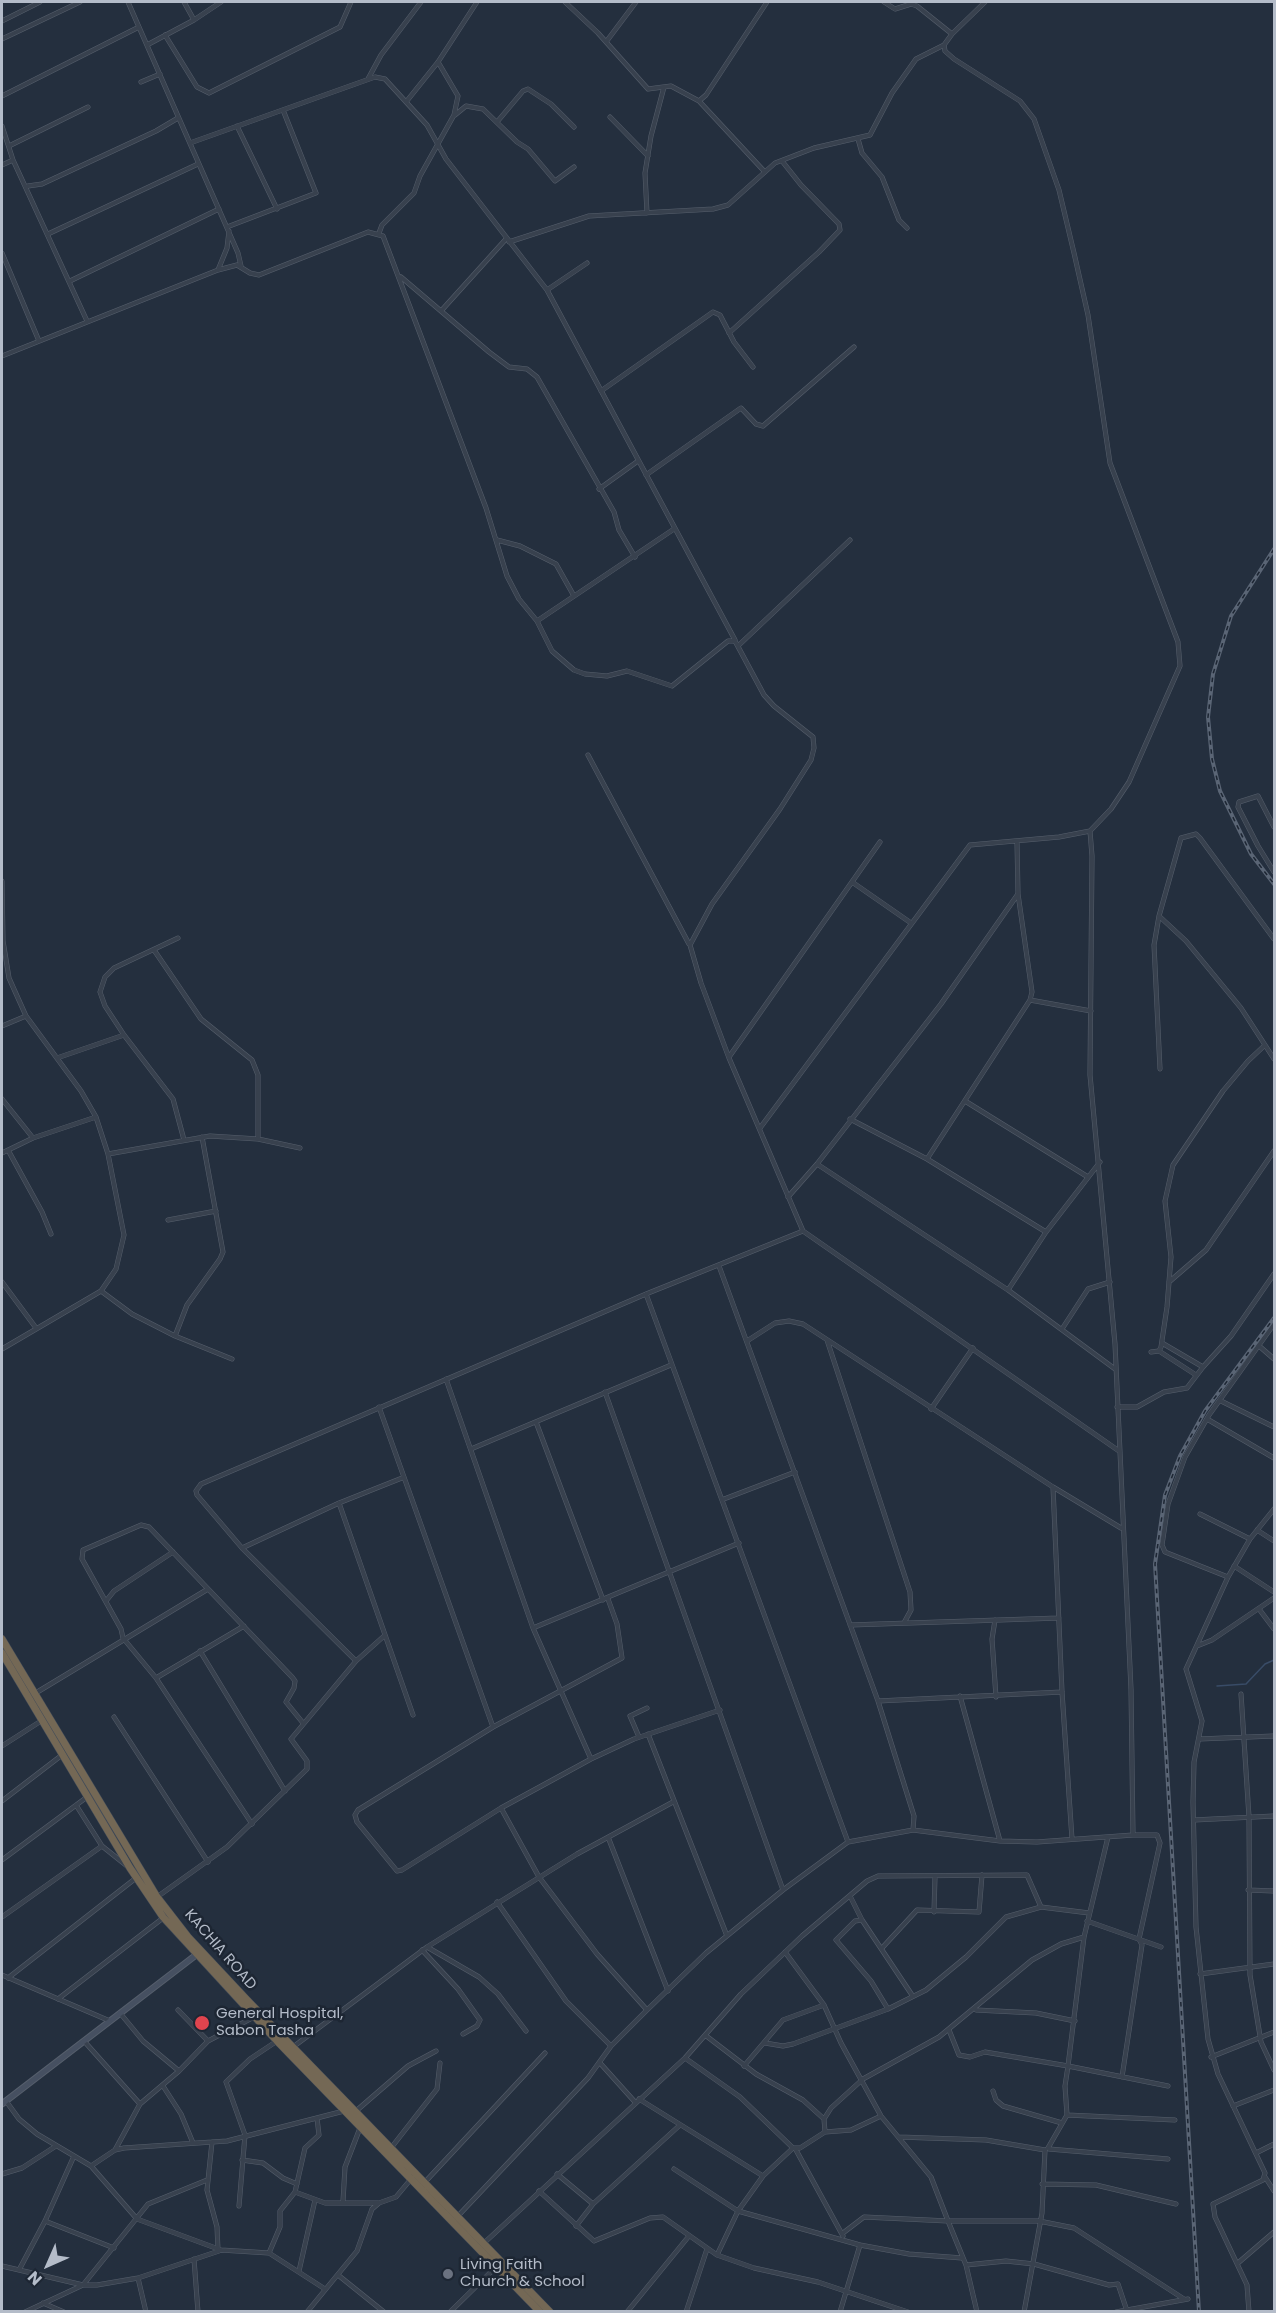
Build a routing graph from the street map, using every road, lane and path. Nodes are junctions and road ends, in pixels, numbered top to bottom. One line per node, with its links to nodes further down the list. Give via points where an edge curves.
1 (40, 2): 15 (street)
2 (80, 2): 19 (street)
3 (128, 2): 16 (street)
4 (184, 2): 14 (street)
5 (221, 2): 14 (street)
6 (351, 2): 18 (street, via 340,27 209,93 197,87)
7 (421, 2): 25 (street, via 381,55)
8 (477, 2): 23 (street)
9 (565, 2): 20 (street)
10 (636, 2): 20 (street)
11 (767, 2): 29 (street)
12 (884, 2): 17 (street, via 895,9 917,6)
13 (985, 2): 17 (street)
14 (194, 20): 18 (street)
15 (2, 21)
16 (139, 27): 21 (street); 28 (street)
17 (952, 34): 22 (street)
18 (165, 35): 21 (street)
19 (2, 39)
20 (606, 42): 27 (street, via 648,89)
21 (147, 45): 24 (street)
22 (945, 45): 41 (street, via 916,59 870,135); 90 (street, via 945,51 954,59 1020,101 1034,119 1059,190 1088,315 1110,464 1154,573 1181,655 1162,710 1124,792)
23 (438, 62): 30 (street); 33 (street, via 458,96)
24 (160, 74): 26 (street); 34 (street)
25 (368, 80): 30 (street, via 385,79); 32 (street)
26 (141, 82)
27 (664, 87): 29 (street, via 671,86); 45 (street)
28 (2, 96)
29 (699, 101): 51 (street)
30 (406, 102): 40 (street)
31 (88, 107): 44 (street)
32 (283, 110): 38 (street); 53 (street, via 317,191)
33 (454, 115): 36 (street, via 466,106 475,106); 40 (street)
34 (178, 117): 42 (street); 52 (street, via 42,184)
35 (610, 117): 45 (street)
36 (497, 122): 39 (street, via 528,90 552,105); 50 (street, via 528,149 555,181)
37 (2, 126): 44 (street)
38 (237, 126): 42 (street); 53 (street)
39 (574, 127)
40 (438, 138): 43 (street)
41 (858, 139): 47 (street, via 814,148); 57 (street, via 862,153 882,177 899,220)
42 (190, 143): 48 (street)
43 (437, 144): 56 (street, via 414,193); 62 (street)
44 (9, 146): 46 (street)
45 (648, 156): 55 (street)
46 (13, 160): 49 (street); 52 (street)
47 (782, 161): 51 (street); 72 (street, via 839,224 840,230)
48 (198, 164): 54 (street); 60 (street)
49 (2, 165)
50 (574, 167)
51 (764, 171): 55 (street, via 721,208)
52 (27, 186): 60 (street)
53 (277, 208): 58 (street)
54 (219, 209): 58 (street); 68 (street)
55 (647, 213): 62 (street, via 579,218)
56 (381, 225): 59 (street); 61 (street)
57 (907, 228)
58 (228, 229): 65 (street); 66 (street, via 227,248)
59 (373, 232): 61 (street); 65 (street, via 259,275)
60 (48, 234): 68 (street)
61 (381, 234): 67 (street)
62 (507, 240): 69 (street); 70 (street)
63 (2, 253): 73 (street)
64 (587, 263): 69 (street)
65 (241, 266): 66 (street)
66 (218, 270): 71 (street)
67 (400, 276): 70 (street); 82 (street)
68 (70, 281): 71 (street)
69 (547, 290): 77 (street)
70 (441, 311): 80 (street, via 503,363 527,369 537,377)
71 (87, 321): 73 (street)
72 (729, 333): 76 (street); 77 (street, via 720,315 713,312)
73 (39, 341): 75 (street)
74 (854, 347): 79 (street, via 764,426 756,424 741,408)
75 (2, 356)
76 (753, 367)
77 (601, 391): 78 (street)
78 (638, 461): 79 (street); 80 (street)
79 (646, 476): 81 (street)
80 (599, 489): 84 (street)
81 (674, 529): 84 (street); 87 (street)
82 (497, 539): 85 (street, via 517,544 556,564); 86 (street, via 511,586)
83 (850, 540): 87 (street)
84 (634, 557): 85 (street)
85 (574, 596): 86 (street)
86 (537, 621): 87 (street, via 552,651 574,670 607,676 627,671 667,686 676,684 728,641)
87 (737, 643): 102 (street, via 764,695 813,737 814,748 811,760 712,904)
88 (588, 755): 102 (street)
89 (1275, 827): 93 (street, via 1258,796 1239,802 1238,807)
90 (1090, 831): 92 (street); 105 (street)
91 (880, 842): 95 (street)
92 (1017, 842): 96 (street); 98 (street, via 970,845)
93 (1274, 872)
94 (2, 880): 101 (street)
95 (852, 882): 98 (street); 111 (street)
96 (1018, 894): 104 (street, via 1032,992); 117 (street, via 941,1004)
97 (1159, 916): 100 (street, via 1181,837 1196,834); 109 (street, via 1186,941); 113 (street, via 1154,945)
98 (911, 923): 118 (street)
99 (178, 938): 103 (street)
100 (1275, 939)
101 (2, 941): 106 (street, via 9,978)
102 (690, 945): 111 (street)
103 (154, 950): 108 (street, via 114,968 101,985 105,1006); 121 (street, via 201,1019 252,1060 258,1075)
104 (1029, 1000): 105 (street); 115 (street)
105 (1090, 1011): 129 (street, via 1090,1075)
106 (26, 1016): 107 (street); 110 (street)
107 (2, 1026)
108 (124, 1035): 110 (street); 122 (street, via 173,1099)
109 (1265, 1045): 112 (street); 142 (street, via 1223,1091 1173,1165 1165,1201 1171,1257)
110 (57, 1058): 116 (street)
111 (729, 1058): 118 (street)
112 (1275, 1059)
113 (1160, 1069)
114 (2, 1099): 120 (street)
115 (965, 1101): 128 (street); 131 (street)
116 (96, 1117): 120 (street); 127 (street)
117 (850, 1119): 128 (street); 130 (street)
118 (759, 1129): 132 (street)
119 (202, 1137): 121 (street); 122 (street); 133 (street)
120 (33, 1138): 124 (street)
121 (258, 1139): 123 (street)
122 (184, 1140): 127 (street)
123 (300, 1148)
124 (8, 1150): 126 (street); 137 (street)
125 (1275, 1151): 142 (street, via 1206,1250)
126 (2, 1153)
127 (108, 1154): 144 (street, via 124,1247 117,1269)
128 (927, 1159): 136 (street)
129 (1100, 1162): 131 (street); 141 (street)
130 (817, 1164): 132 (street); 143 (street)
131 (1088, 1177): 136 (street)
132 (788, 1197): 135 (street)
133 (216, 1211): 134 (street); 149 (street, via 223,1252 187,1305)
134 (168, 1220)
135 (803, 1231): 138 (street); 154 (street)
136 (1046, 1232): 143 (street)
137 (51, 1234)
138 (718, 1266): 145 (street); 151 (street)
139 (1275, 1274): 161 (street, via 1231,1336)
140 (2, 1282): 147 (street)
141 (1110, 1282): 148 (street, via 1088,1289); 162 (street)
142 (1169, 1282): 152 (street)
143 (1008, 1290): 148 (street)
144 (101, 1291): 147 (street); 149 (street, via 132,1314)
145 (646, 1294): 160 (street); 164 (street)
146 (1274, 1327): 153 (street)
147 (36, 1328): 155 (street)
148 (1062, 1329): 162 (street)
149 (175, 1336): 158 (street)
150 (826, 1339): 151 (street, via 803,1324 789,1322 775,1323); 169 (street); 201 (street, via 910,1592 911,1610)
151 (747, 1341): 176 (street)
152 (1162, 1343): 156 (street); 161 (street)
153 (1258, 1346): 159 (street); 166 (street)
154 (973, 1348): 169 (street); 174 (street)
155 (2, 1349)
156 (1159, 1351): 157 (street); 163 (street)
157 (1150, 1352)
158 (232, 1359)
159 (1275, 1359)
160 (671, 1365): 165 (street); 179 (street)
161 (1203, 1367): 163 (street)
162 (1116, 1370): 168 (street)
163 (1197, 1375): 168 (street, via 1187,1388 1164,1392 1137,1407)
164 (446, 1379): 167 (street); 173 (street)
165 (605, 1392): 171 (street); 191 (street)
166 (1221, 1401): 170 (street); 172 (street)
167 (379, 1407): 177 (street); 188 (street, via 197,1487 197,1495)
168 (1118, 1407): 174 (street)
169 (931, 1409): 178 (street)
170 (1207, 1419): 175 (street); 192 (street, via 1185,1458 1170,1498 1162,1545 1165,1551)
171 (536, 1422): 173 (street); 196 (street)
172 (1275, 1427)
173 (471, 1449): 204 (street)
174 (1119, 1451): 183 (street)
175 (1275, 1458)
176 (795, 1472): 179 (street); 202 (street)
177 (402, 1478): 180 (street); 227 (street)
178 (1053, 1487): 183 (street); 199 (street)
179 (724, 1499): 187 (street)
180 (339, 1503): 188 (street); 206 (street)
181 (1275, 1509): 184 (street)
182 (1200, 1514): 185 (street)
183 (1122, 1528): 247 (street, via 1131,1689)
184 (1257, 1530): 185 (street); 186 (street)
185 (1250, 1539): 190 (street)
186 (1275, 1541)
187 (739, 1543): 191 (street); 252 (street)
188 (242, 1548): 212 (street)
189 (173, 1552): 193 (street); 197 (street, via 114,1591); 197 (street, via 143,1525 83,1550 82,1559)
190 (1234, 1566): 192 (street); 194 (street)
191 (670, 1572): 196 (street); 222 (street)
192 (1228, 1577): 209 (street)
193 (208, 1589): 203 (street); 207 (street)
194 (1275, 1592)
195 (1275, 1598): 198 (street)
196 (606, 1599): 204 (street); 214 (street, via 617,1624 622,1658)
197 (106, 1601): 207 (street)
198 (1259, 1609): 205 (street); 209 (street)
199 (1059, 1618): 200 (street); 215 (street)
200 (995, 1620): 201 (street, via 919,1624); 219 (street, via 992,1640)
201 (905, 1621): 202 (street)
202 (850, 1624): 220 (street)
203 (244, 1626): 210 (street); 226 (street, via 295,1682 286,1702)
204 (533, 1628): 214 (street)
205 (1275, 1629)
206 (384, 1636): 212 (street); 223 (street)
207 (123, 1638): 213 (street); 216 (street)
208 (2, 1639): 216 (highway, KACHIA ROAD)
209 (1197, 1646): 232 (street, via 1186,1669 1200,1711)
210 (200, 1651): 213 (street); 236 (street)
211 (2, 1653): 225 (highway, KACHIA ROAD)
212 (356, 1661): 226 (street)
213 (156, 1678): 245 (street)
214 (559, 1690): 227 (street); 235 (street)
215 (1062, 1692): 219 (street); 250 (street)
216 (34, 1694): 254 (highway, KACHIA ROAD)
217 (1241, 1694): 229 (street)
218 (960, 1696): 219 (street); 220 (street); 251 (street)
219 (996, 1697)
220 (878, 1701): 246 (street, via 914,1816)
221 (646, 1708): 231 (street, via 630,1716)
222 (720, 1710): 228 (street); 262 (street)
223 (412, 1715)
224 (114, 1717): 256 (street)
225 (42, 1720): 233 (street); 234 (highway, KACHIA ROAD)
226 (303, 1723): 236 (street, via 291,1739 307,1761 307,1768)
227 (493, 1727): 241 (street, via 355,1815 397,1871)
228 (648, 1734): 231 (street); 239 (street)
229 (1243, 1736): 230 (street); 232 (street); 243 (street)
230 (1275, 1736)
231 (639, 1737): 235 (street)
232 (1199, 1739): 244 (street, via 1194,1762)
233 (2, 1746)
234 (63, 1755): 237 (highway, KACHIA ROAD); 238 (street)
235 (591, 1759): 241 (street)
236 (285, 1791): 245 (street)
237 (88, 1797): 240 (street); 254 (highway, KACHIA ROAD)
238 (2, 1801)
239 (673, 1802): 249 (street); 275 (street)
240 (76, 1805): 253 (street); 255 (street)
241 (501, 1808): 260 (street)
242 (1275, 1816): 243 (street)
243 (1249, 1817): 244 (street); 263 (street)
244 (1194, 1820): 285 (street)
245 (252, 1824): 256 (street)
246 (913, 1830): 251 (street); 252 (street)
247 (1133, 1835): 248 (street); 277 (street, via 1157,1835 1160,1839)
248 (1108, 1836): 250 (street); 270 (street)
249 (608, 1837): 260 (street); 288 (street)
250 (1072, 1839): 251 (street)
251 (1000, 1841)
252 (848, 1842): 262 (street)
253 (102, 1846): 257 (street); 271 (street)
254 (127, 1855): 257 (highway, KACHIA ROAD); 266 (highway, KACHIA ROAD)
255 (2, 1860)
256 (208, 1862): 266 (street)
257 (130, 1868): 261 (highway, KACHIA ROAD)
258 (982, 1875): 259 (street); 268 (street, via 1028,1875); 269 (street, via 979,1912)
259 (935, 1876): 265 (street, via 878,1876); 269 (street)
260 (539, 1877): 267 (street); 294 (street, via 597,1954)
261 (136, 1878): 272 (highway, KACHIA ROAD); 287 (street)
262 (783, 1890): 275 (street)
263 (1248, 1890): 264 (street); 284 (street)
264 (1275, 1891)
265 (850, 1896): 273 (street); 281 (street)
266 (157, 1897): 312 (highway, KACHIA ROAD, via 201,1952)
267 (497, 1902): 279 (street); 311 (street, via 567,2001)
268 (1041, 1907): 270 (street); 289 (street, via 1004,1919 966,1957 926,1990)
269 (934, 1912): 280 (street, via 917,1910)
270 (1089, 1913): 274 (street)
271 (2, 1917)
272 (163, 1917): 282 (highway, KACHIA ROAD); 290 (street)
273 (862, 1920): 280 (street); 292 (street, via 855,1921 836,1940 871,1981)
274 (1087, 1921): 276 (street); 277 (street)
275 (727, 1936): 288 (street)
276 (1083, 1937): 295 (street, via 1032,1960); 298 (street)
277 (1139, 1939): 278 (street); 323 (street, via 1142,1945)
278 (1161, 1947)
279 (425, 1948): 302 (street, via 479,1977 498,1994); 304 (street, via 480,2020); 312 (street)
280 (882, 1948): 289 (street)
281 (785, 1952): 291 (street); 305 (street)
282 (196, 1955): 296 (street); 297 (highway, KACHIA ROAD)
283 (1275, 1964): 284 (street)
284 (1250, 1966): 285 (street); 306 (street)
285 (1200, 1974): 315 (street)
286 (2, 1975): 287 (street)
287 (8, 1978): 290 (street)
288 (668, 1991): 294 (street)
289 (912, 1995): 292 (street)
290 (58, 1999): 299 (street)
291 (824, 2005): 300 (street); 310 (street, via 783,2020)
292 (888, 2009): 300 (street)
293 (178, 2010): 307 (street)
294 (646, 2010): 311 (street)
295 (975, 2010): 298 (street, via 1036,2013); 301 (street)
296 (120, 2013): 299 (street); 322 (street, via 151,2049)
297 (254, 2017): 307 (street); 308 (highway, KACHIA ROAD)
298 (1074, 2020): 320 (street)
299 (110, 2021): 309 (street)
300 (835, 2030): 310 (street, via 783,2046); 324 (street)
301 (949, 2030): 320 (street, via 959,2055 970,2057 985,2052); 324 (street)
302 (526, 2031)
303 (1275, 2032): 306 (street)
304 (463, 2034)
305 (705, 2036): 316 (street); 319 (street)
306 (1260, 2040): 315 (street); 321 (street)
307 (207, 2041): 322 (street)
308 (277, 2041): 333 (highway, KACHIA ROAD); 344 (street, via 226,2082)
309 (84, 2042): 330 (street); 331 (street)
310 (765, 2043): 319 (street)
311 (612, 2046): 318 (street)
312 (292, 2047): 334 (highway, KACHIA ROAD)
313 (436, 2051): 334 (street, via 408,2066)
314 (545, 2053): 366 (street)
315 (1211, 2057): 332 (street)
316 (685, 2058): 329 (street); 351 (street, via 740,2097)
317 (440, 2063): 350 (street, via 437,2090)
318 (600, 2064): 329 (street); 379 (street)
319 (744, 2066): 338 (street, via 791,2092)
320 (1068, 2066): 323 (street); 335 (street)
321 (1275, 2070)
322 (179, 2071): 325 (street)
323 (1122, 2077): 326 (street)
324 (863, 2079): 336 (street); 338 (street, via 840,2098)
325 (163, 2085): 331 (street); 347 (street)
326 (1168, 2085)
327 (1275, 2090): 332 (street)
328 (993, 2091): 340 (street, via 1003,2106)
329 (638, 2100): 341 (street); 361 (street)
330 (4, 2102): 349 (street, via 19,2119)
331 (140, 2104): 353 (street)
332 (1233, 2106): 354 (street)
333 (345, 2111): 337 (street); 342 (highway, KACHIA ROAD)
334 (355, 2111): 350 (highway, KACHIA ROAD)
335 (1067, 2115): 339 (street); 340 (street)
336 (881, 2116): 343 (street, via 851,2130); 345 (street)
337 (317, 2118): 344 (street); 367 (street, via 319,2135 305,2148)
338 (824, 2119): 343 (street)
339 (1175, 2120)
340 (1062, 2122): 352 (street)
341 (680, 2125): 362 (street); 375 (street)
342 (361, 2128): 364 (highway, KACHIA ROAD); 373 (street, via 345,2167)
343 (825, 2132): 351 (street)
344 (245, 2135): 346 (street); 357 (street)
345 (898, 2137): 352 (street, via 986,2140); 382 (street, via 935,2185)
346 (212, 2142): 347 (street); 365 (street)
347 (193, 2144): 353 (street)
348 (1275, 2144): 354 (street)
349 (57, 2146): 355 (street); 360 (street, via 22,2168)
350 (391, 2149): 366 (highway, KACHIA ROAD)
351 (794, 2149): 362 (street); 387 (street)
352 (1047, 2149): 356 (street); 368 (street)
353 (115, 2150): 358 (street)
354 (1256, 2153): 363 (street)
355 (74, 2156): 358 (street); 381 (street)
356 (1168, 2159)
357 (243, 2160): 367 (street, via 263,2163); 377 (street)
358 (91, 2166): 380 (street)
359 (674, 2169): 378 (street)
360 (2, 2174)
361 (557, 2174): 369 (street); 375 (street)
362 (764, 2176): 378 (street)
363 (1265, 2177): 370 (street); 397 (street, via 1213,2204 1215,2217)
364 (412, 2179): 374 (street, via 396,2197); 401 (highway, KACHIA ROAD)
365 (207, 2180): 380 (street, via 154,2201); 392 (street)
366 (424, 2183): 379 (highway, KACHIA ROAD)
367 (297, 2184): 371 (street)
368 (1042, 2184): 376 (street, via 1096,2185); 383 (street)
369 (539, 2191): 384 (street); 388 (street)
370 (1275, 2191)
371 (295, 2192): 372 (street); 393 (street, via 280,2211 280,2227)
372 (315, 2200): 373 (street); 403 (street)
373 (343, 2201): 374 (street)
374 (379, 2203): 404 (street, via 366,2220 357,2251)
375 (593, 2204): 384 (street)
376 (1176, 2204)
377 (239, 2206)
378 (738, 2211): 387 (street); 394 (street)
379 (457, 2217): 388 (highway, KACHIA ROAD)
380 (137, 2219): 390 (street); 392 (street)
381 (45, 2221): 390 (street); 402 (street)
382 (948, 2221): 383 (street); 387 (street, via 864,2217); 395 (street)
383 (1039, 2221): 398 (street); 410 (street, via 1074,2228 1186,2299)
384 (576, 2226): 386 (street, via 594,2241 656,2216)
385 (1275, 2232): 397 (street)
386 (689, 2236): 391 (street); 420 (street)
387 (843, 2236): 389 (street)
388 (483, 2243): 419 (highway, KACHIA ROAD)
389 (860, 2245): 395 (street); 408 (street)
390 (114, 2248): 406 (street)
391 (707, 2249): 394 (street); 421 (street)
392 (219, 2250): 393 (street); 396 (street)
393 (269, 2253): 403 (street)
394 (717, 2255): 408 (street)
395 (962, 2258): 399 (street)
396 (194, 2259): 405 (street); 414 (street)
397 (1238, 2262): 427 (street, via 1247,2285)
398 (1034, 2264): 399 (street, via 1006,2261); 410 (street, via 1109,2285 1118,2284); 425 (street)
399 (966, 2265): 424 (street)
400 (2, 2266): 402 (street)
401 (497, 2266): 417 (street); 418 (highway, KACHIA ROAD)
402 (19, 2270): 406 (street)
403 (299, 2271): 407 (street)
404 (338, 2275): 407 (street); 416 (street)
405 (138, 2278): 406 (street); 413 (street)
406 (83, 2285): 409 (street)
407 (325, 2289): 415 (street)
408 (847, 2292): 422 (street); 423 (street)
409 (43, 2303): 411 (street); 412 (street)
410 (1126, 2308): 426 (street)
411 (25, 2312)
412 (64, 2312)
413 (146, 2312)
414 (198, 2312)
415 (307, 2312)
416 (384, 2312)
417 (450, 2312)
418 (540, 2312)
419 (550, 2312)
420 (627, 2312)
421 (686, 2312)
422 (840, 2312)
423 (908, 2312)
424 (977, 2312)
425 (1024, 2312)
426 (1116, 2312)
427 (1249, 2312)

